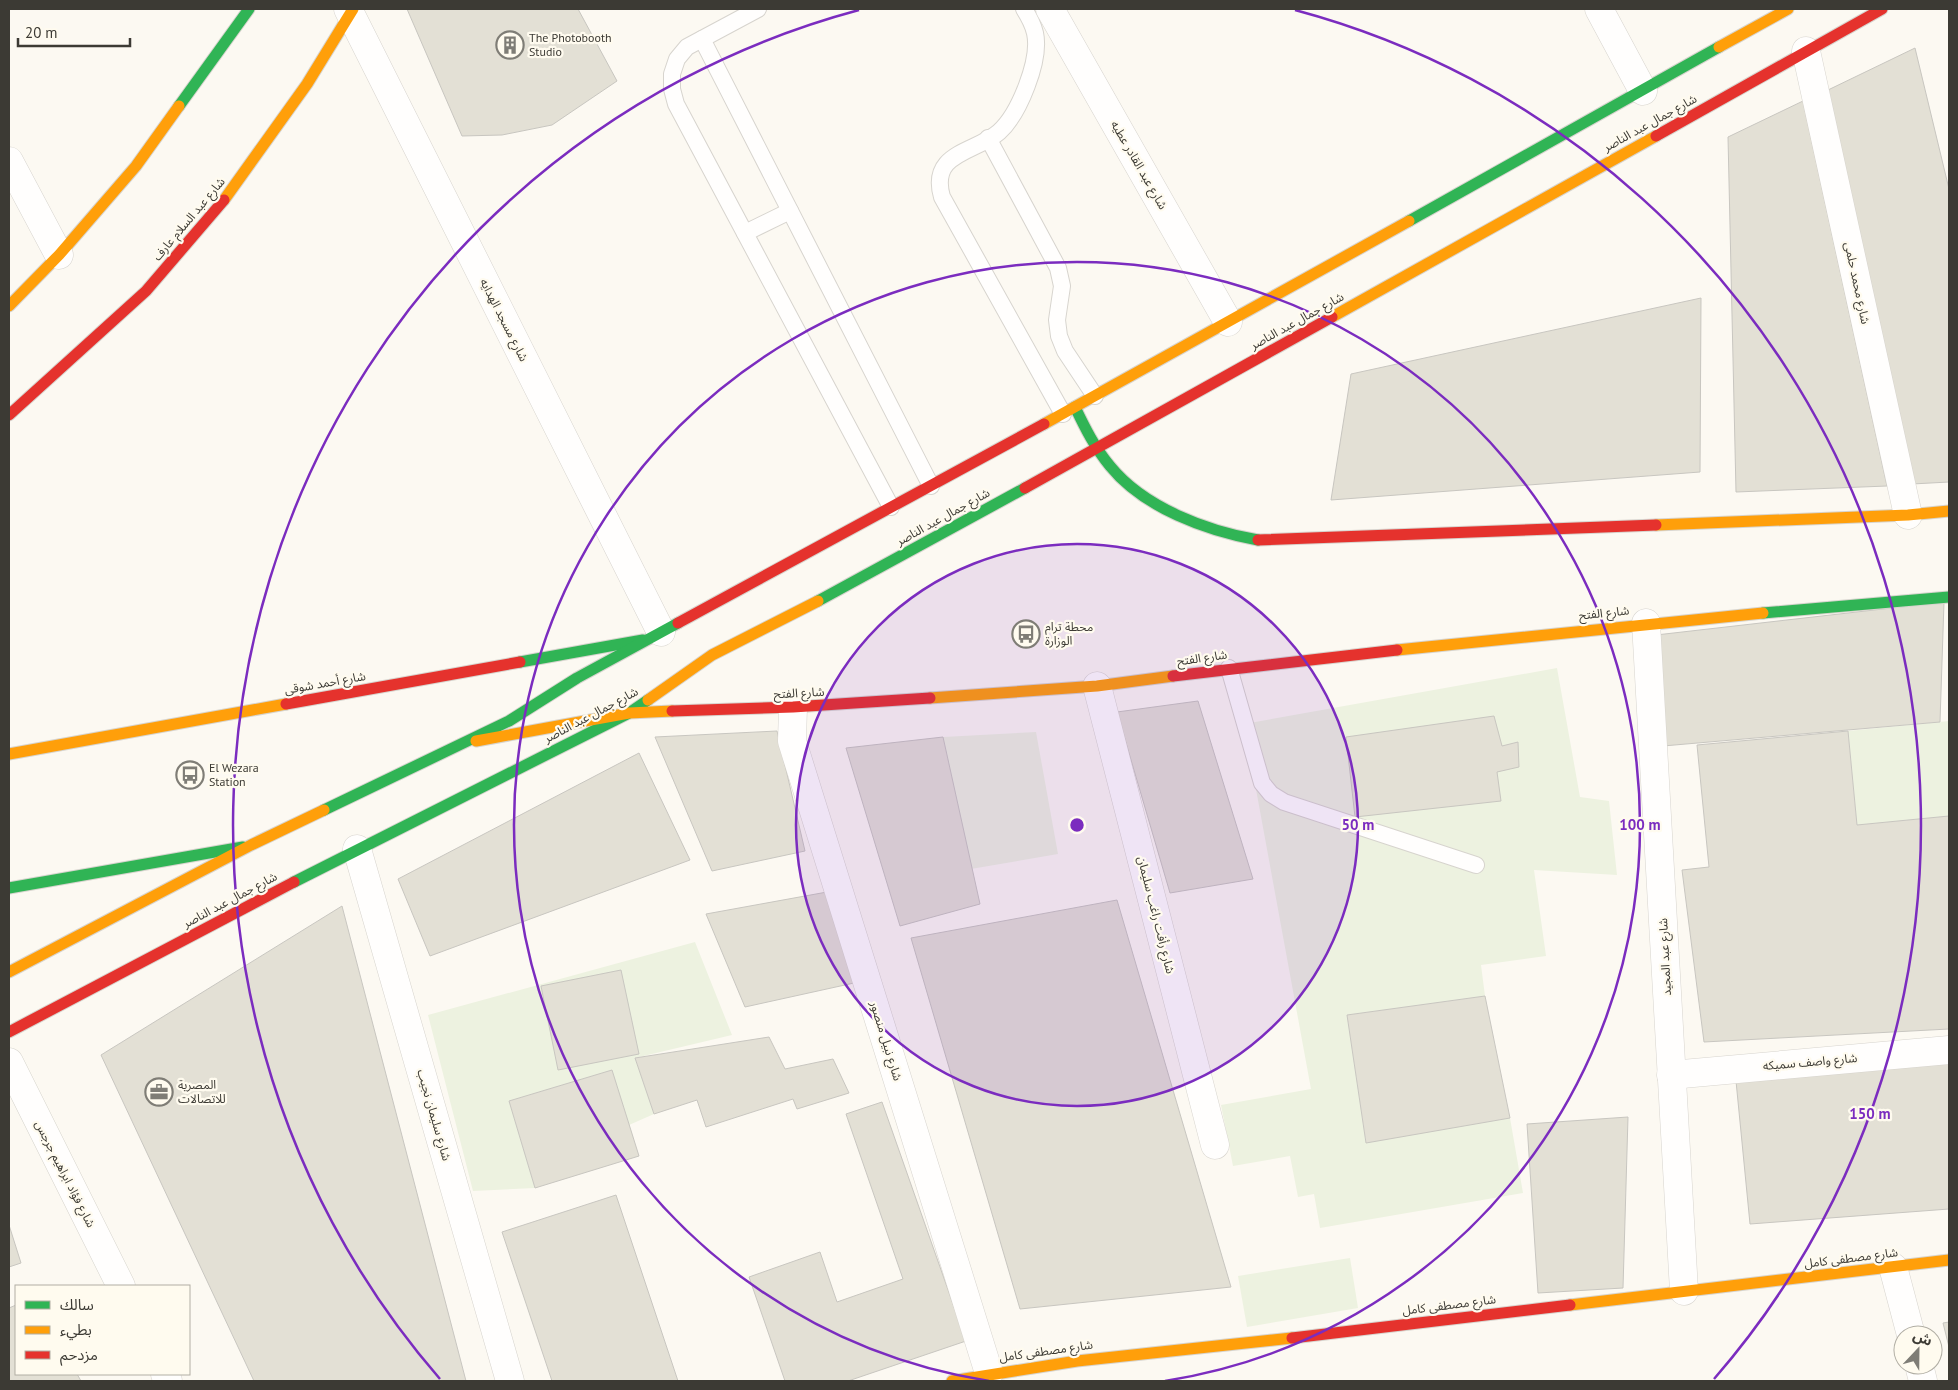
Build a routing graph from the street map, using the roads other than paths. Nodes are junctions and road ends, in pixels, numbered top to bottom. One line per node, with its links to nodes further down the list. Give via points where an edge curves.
1 (249, 9): 16 (main road, via 136,166)
2 (758, 9): 9 (lane)
3 (1024, 9): 12 (lane, via 1036,34 1033,64 1020,104 998,133)
4 (1050, 9): 18 (street, شارع عبد القادر عطيه)
5 (1599, 9): 11 (street)
6 (1788, 9): 11 (main road)
7 (1882, 9): 10 (main road, شارع جمال عبد الناصر)
8 (350, 10): 21 (main road, شارع عبد السلام عارف, via 307,84 226,198 146,291); 29 (street, شارع مسجد الهدايه)
9 (702, 39): 14 (lane); 15 (lane, via 687,47 677,59 672,89 676,104)
10 (1806, 51): 22 (main road, شارع جمال عبد الناصر); 26 (street, شارع محمد حلمى)
11 (1642, 91): 18 (main road)
12 (988, 138): 19 (lane, via 1058,268 1062,286 1057,320 1059,336 1065,351); 20 (lane, via 947,163 939,179 939,188)
13 (9, 161): 16 (street)
14 (790, 211): 15 (lane); 23 (lane)
15 (745, 233): 24 (lane)
16 (59, 255): 17 (main road)
17 (9, 306)
18 (1228, 322): 19 (main road)
19 (1095, 396): 20 (main road)
20 (1069, 410): 22 (main road); 23 (main road)
21 (9, 415)
22 (1096, 449): 26 (main road, via 1119,476 1176,515 1257,540); 33 (main road, شارع جمال عبد الناصر, via 712,655)
23 (931, 486): 24 (main road)
24 (892, 507): 29 (main road)
25 (1949, 511): 26 (main road)
26 (1908, 515)
27 (1949, 597): 28 (main road, شارع الفتح)
28 (1646, 623): 30 (main road, شارع الفتح); 44 (street, شارع عبد المجيد)
29 (654, 636): 34 (main road, via 508,721); 35 (main road, شارع أحمد شوقى)
30 (1229, 668): 31 (main road, شارع الفتح); 38 (lane, via 1262,783 1271,794 1284,802)
31 (1097, 686): 32 (main road, شارع الفتح); 45 (street, شارع رأفت راغب سليمان)
32 (793, 708): 33 (main road, شارع الفتح); 51 (street, شارع نبيل منصور, via 792,741)
33 (628, 713): 34 (main road, شارع الفتح); 37 (main road, شارع جمال عبد الناصر)
34 (458, 744): 36 (main road)
35 (9, 754)
36 (251, 845): 39 (main road); 40 (main road)
37 (357, 849): 41 (main road, شارع جمال عبد الناصر); 52 (street, شارع سليمان نجيب)
38 (1476, 865)
39 (9, 888)
40 (9, 972)
41 (9, 1032)
42 (1949, 1050): 44 (street, شارع واصف سميكه)
43 (9, 1062): 48 (street, شارع فؤاد ابراهيم جرجس)
44 (1671, 1075): 49 (street, شارع عبد المجيد)
45 (1215, 1145)
46 (1949, 1260): 47 (main road, شارع مصطفى كامل)
47 (1892, 1267): 49 (main road, شارع مصطفى كامل); 50 (street)
48 (120, 1285)
49 (1684, 1292): 51 (main road, شارع مصطفى كامل)
50 (1908, 1325)
51 (989, 1373): 53 (main road, شارع مصطفى كامل)
52 (510, 1381)
53 (952, 1381)

